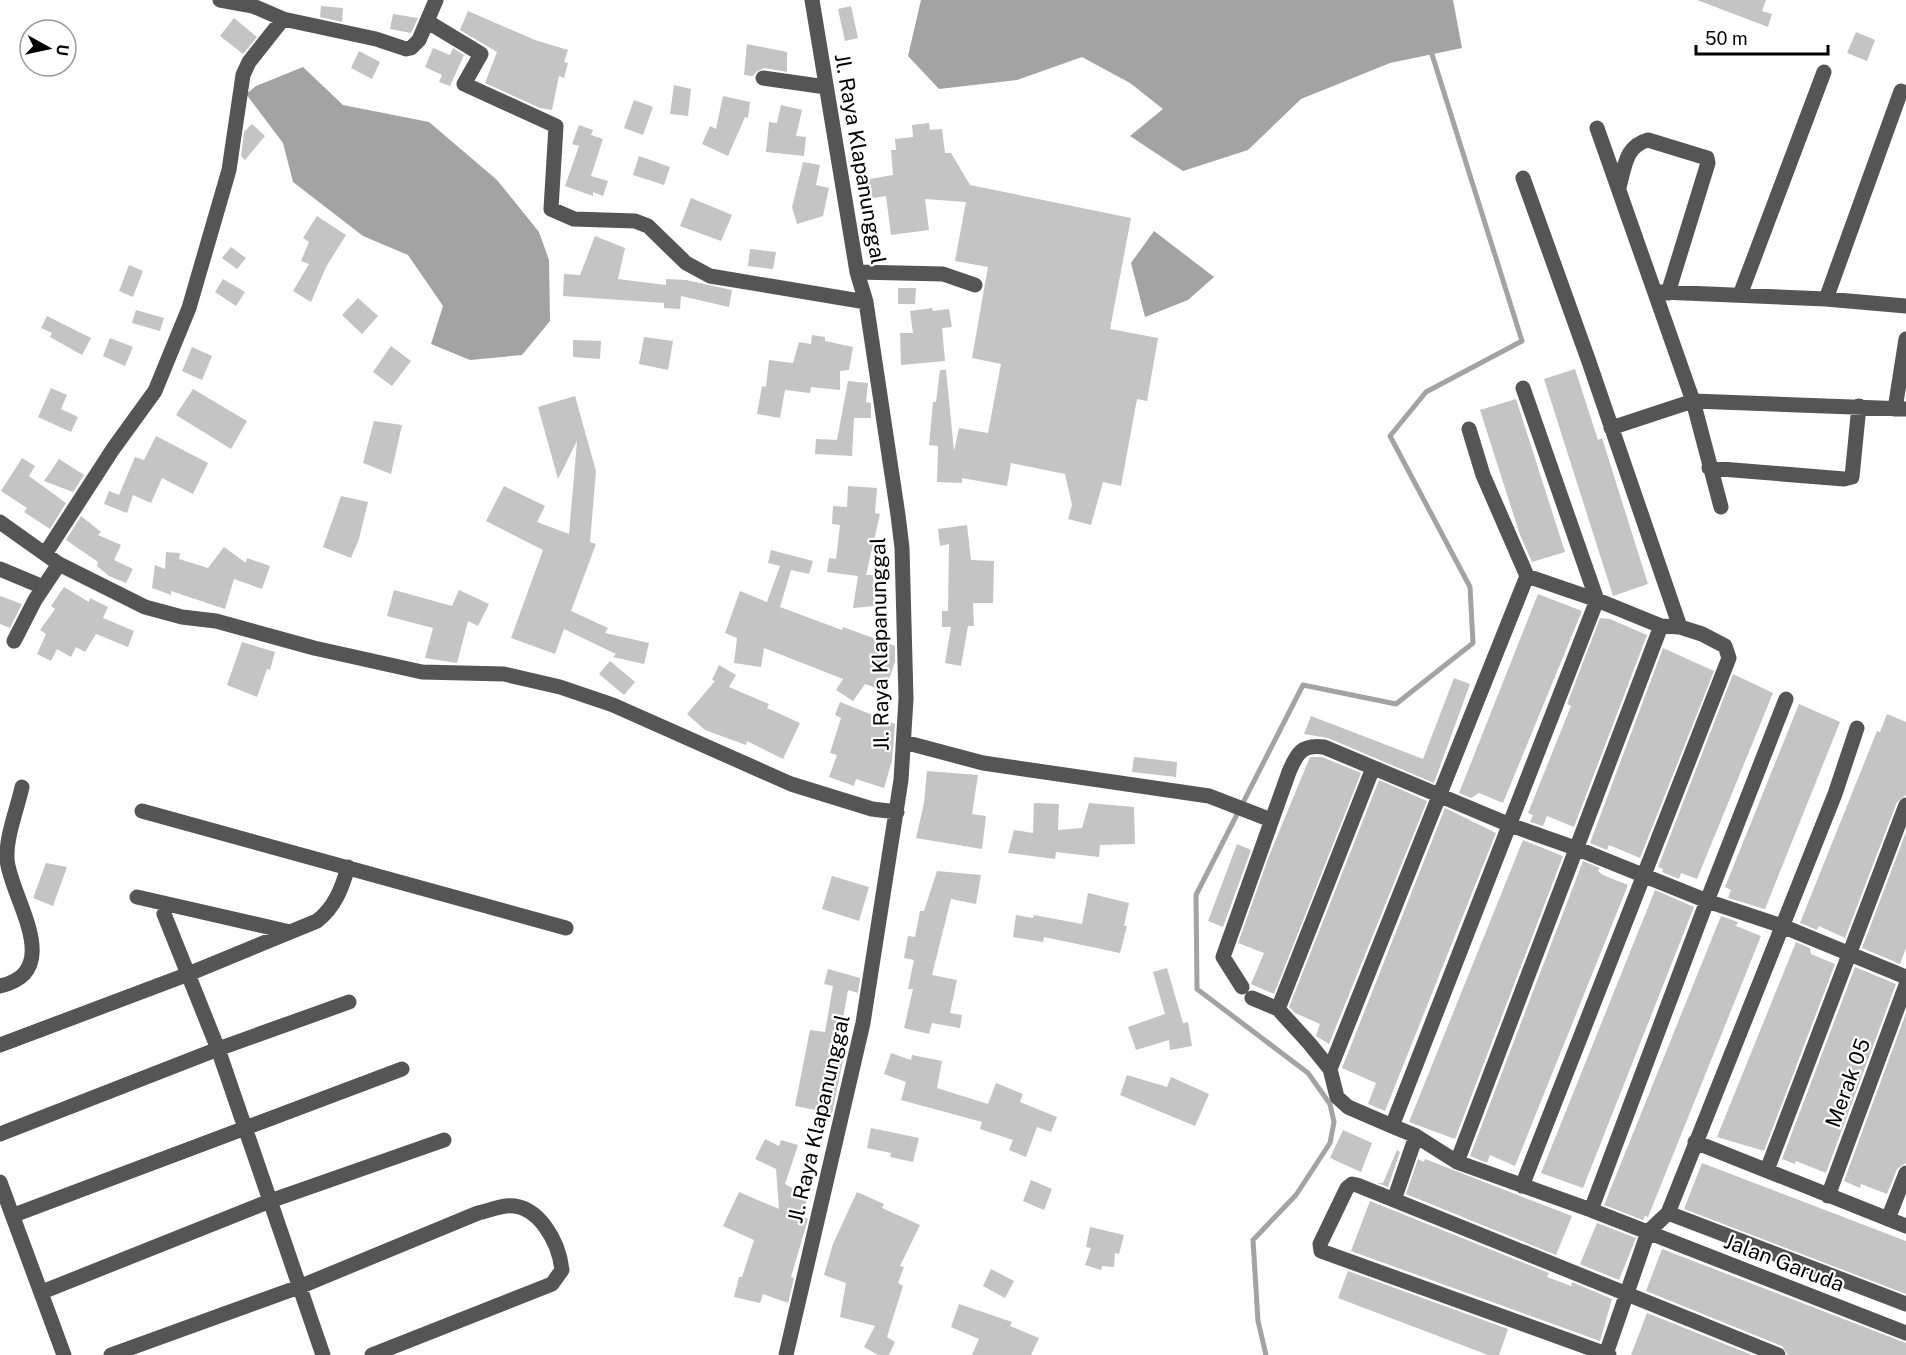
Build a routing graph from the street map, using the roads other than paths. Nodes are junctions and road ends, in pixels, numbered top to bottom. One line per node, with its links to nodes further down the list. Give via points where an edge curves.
1 (220, 0): 4 (street, via 253,6)
2 (436, 0): 5 (street)
3 (812, 0): 8 (street, Jl. Raya Klapanunggal)
4 (283, 19): 5 (street, via 406,49 415,45); 30 (street, via 243,75 229,170 189,309 155,392)
5 (428, 22): 18 (street, via 481,54 464,84 556,126 551,208 574,219 635,221 648,226 686,263 710,276)
6 (1824, 72): 16 (street)
7 (763, 78): 8 (street)
8 (826, 87): 13 (street, Jl. Raya Klapanunggal)
9 (1901, 91): 17 (street)
10 (1597, 129): 12 (street)
11 (1523, 178): 25 (street)
12 (1620, 187): 15 (street); 15 (street, via 1631,148 1638,142 1648,140 1707,158)
13 (858, 272): 14 (street, via 943,274); 18 (street, Jl. Raya Klapanunggal)
14 (975, 285)
15 (1661, 292): 16 (street); 22 (street)
16 (1740, 295): 17 (street)
17 (1827, 299): 19 (street)
18 (866, 302): 41 (street, Jl. Raya Klapanunggal, via 902,548)
19 (1906, 306)
20 (1906, 339): 24 (street)
21 (1523, 388): 35 (street)
22 (1693, 401): 23 (street); 25 (street); 27 (street)
23 (1859, 406): 24 (street); 27 (street, via 1852,477)
24 (1900, 409)
25 (1611, 428): 37 (street)
26 (1469, 429): 33 (street, via 1483,475)
27 (1709, 468): 28 (street)
28 (1721, 507)
29 (0, 522): 30 (street)
30 (45, 554): 31 (street)
31 (59, 564): 34 (street); 47 (street, via 145,607 182,617 216,621 422,672 504,674 560,687 613,705 791,783 872,809)
32 (0, 569): 34 (street)
33 (1527, 576): 35 (street); 44 (street)
34 (43, 587): 38 (street)
35 (1597, 600): 36 (street); 49 (street)
36 (1661, 626): 37 (street); 50 (street)
37 (1680, 627): 52 (street, via 1725,646 1729,658)
38 (14, 641)
39 (1786, 699): 54 (street)
40 (1857, 728): 56 (street)
41 (904, 742): 47 (street, Jl. Raya Klapanunggal); 48 (street, via 983,763 1209,796)
42 (1373, 768): 44 (street); 48 (street, via 1324,747 1303,748 1294,760); 65 (street)
43 (22, 787): 63 (street, via 7,859 32,942 30,964 18,978)
44 (1440, 794): 49 (street); 69 (street)
45 (1906, 805): 59 (street)
46 (142, 811): 51 (street)
47 (897, 812): 100 (street, Jl. Raya Klapanunggal, via 863,1023)
48 (1271, 820): 65 (street, via 1223,957 1247,993)
49 (1510, 825): 50 (street); 70 (street)
50 (1578, 849): 52 (street); 76 (street)
51 (348, 867): 57 (street); 58 (street, via 327,913)
52 (1643, 875): 54 (street); 80 (street)
53 (137, 897): 58 (street)
54 (1707, 901): 56 (street); 84 (street)
55 (164, 914): 60 (street)
56 (1782, 926): 59 (street); 75 (street)
57 (566, 927)
58 (290, 932): 60 (street)
59 (1850, 954): 61 (street); 77 (street)
60 (186, 975): 66 (street); 67 (street)
61 (1906, 977)
62 (1906, 985): 81 (street, Merak 05)
63 (0, 986)
64 (349, 1002): 67 (street)
65 (1278, 1009): 69 (street)
66 (0, 1045)
67 (218, 1049): 71 (street); 72 (street)
68 (402, 1069): 71 (street)
69 (1330, 1069): 70 (street, Jalan Garuda, via 1337,1097 1348,1107)
70 (1392, 1126): 73 (street, Jalan Garuda)
71 (244, 1127): 83 (street); 86 (street)
72 (0, 1134)
73 (1416, 1136): 76 (street, Jalan Garuda); 82 (street)
74 (444, 1140): 83 (street)
75 (1695, 1142): 77 (street); 85 (street)
76 (1457, 1162): 80 (street, Jalan Garuda)
77 (1767, 1170): 81 (street)
78 (1906, 1173): 87 (street)
79 (0, 1182): 86 (street)
80 (1522, 1186): 84 (street, Jalan Garuda)
81 (1828, 1196): 87 (street)
82 (1394, 1200): 92 (street); 95 (street, via 1352,1184 1320,1244 1321,1251)
83 (270, 1201): 90 (street); 91 (street)
84 (1591, 1210): 89 (street, Jalan Garuda)
85 (1668, 1213): 89 (street); 93 (street, Jalan Garuda)
86 (14, 1215): 91 (street)
87 (1888, 1219): 88 (street)
88 (1906, 1226)
89 (1648, 1232): 92 (street); 94 (street, Jalan Garuda)
90 (299, 1287): 97 (street); 98 (street); 99 (street, via 478,1213 508,1206 525,1209 539,1218 560,1251 562,1270 552,1284)
91 (42, 1292): 96 (street)
92 (1626, 1295): 95 (street); 101 (street)
93 (1906, 1304)
94 (1906, 1333)
95 (1607, 1354)
96 (64, 1355)
97 (111, 1355)
98 (323, 1355)
99 (372, 1355)
100 (786, 1355)
101 (1778, 1355)

